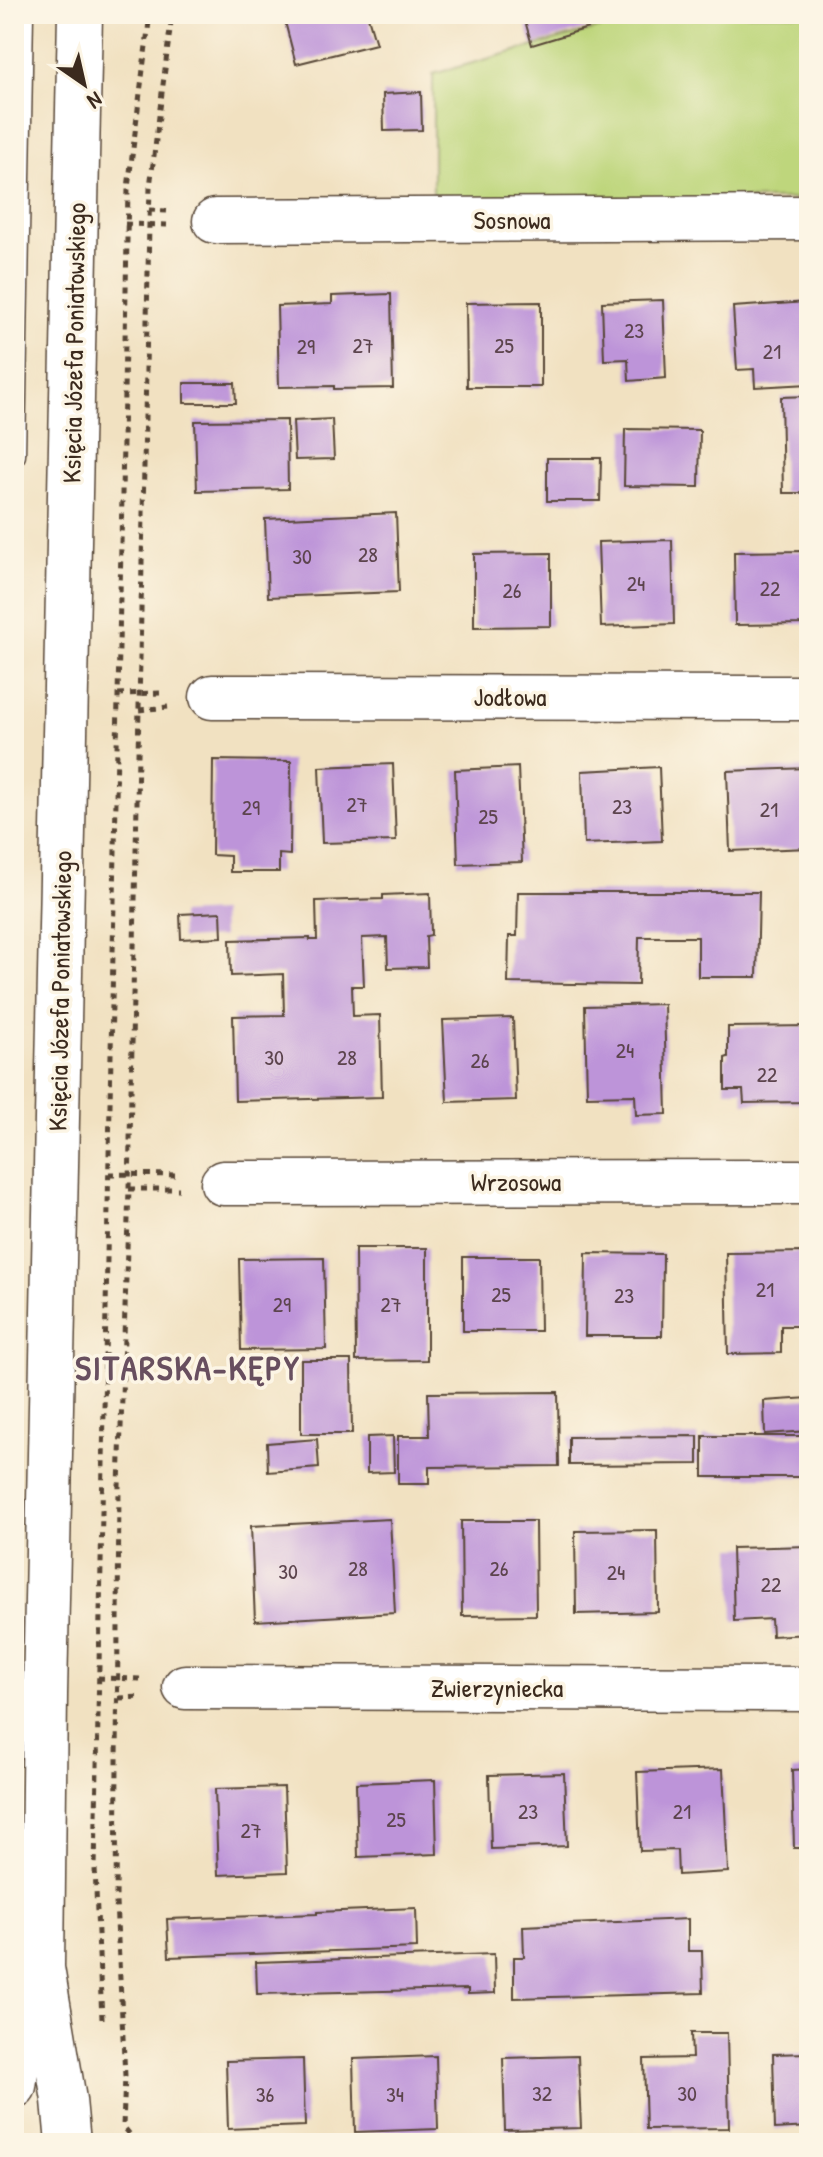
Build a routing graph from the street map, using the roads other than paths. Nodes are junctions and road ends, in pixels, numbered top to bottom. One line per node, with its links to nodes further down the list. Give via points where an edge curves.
1 (22, 14): 5 (lane)
2 (80, 14): 12 (street, Księcia Józefa Poniatowskiego, via 36,1825)
3 (809, 218): 4 (street, Sosnowa)
4 (215, 221)
5 (14, 455)
6 (212, 697): 7 (street, Jodłowa)
7 (809, 698)
8 (809, 1182): 9 (street, Wrzosowa)
9 (223, 1183)
10 (185, 1687): 11 (street, Zwierzyniecka)
11 (809, 1689)
12 (42, 1968): 13 (street, Księcia Józefa Poniatowskiego); 14 (street, Księcia Józefa Poniatowskiego)
13 (14, 2086)
14 (68, 2143)

